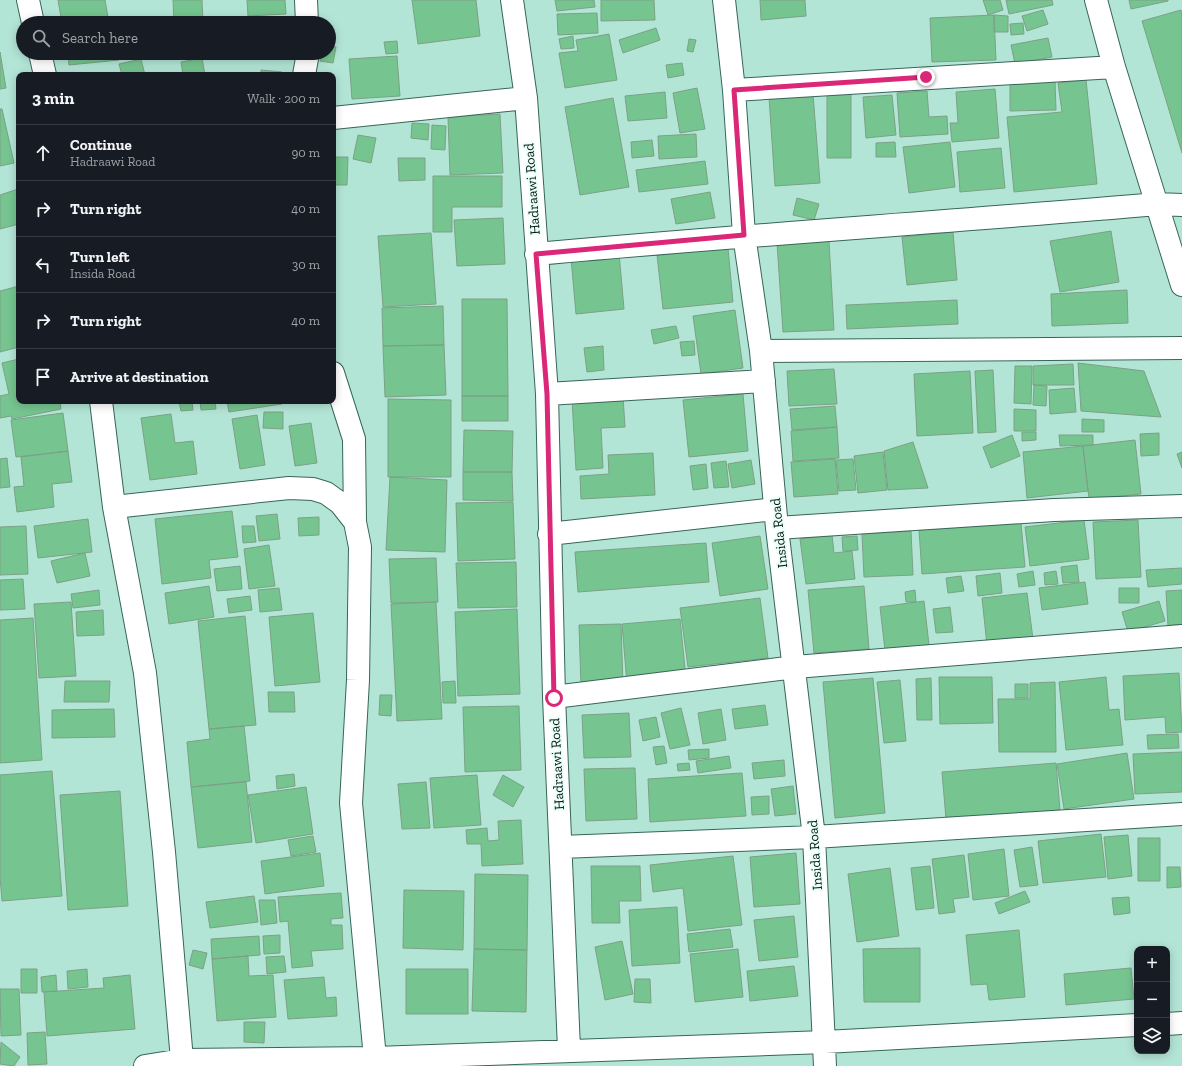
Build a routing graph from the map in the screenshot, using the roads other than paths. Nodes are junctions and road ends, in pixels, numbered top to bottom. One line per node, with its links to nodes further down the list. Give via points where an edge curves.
1 (28, 0): 6 (street)
2 (306, 0): 7 (street)
3 (512, 0): 14 (street, Hadraawi Road)
4 (724, 0): 13 (street, Insida Road)
5 (1096, 0): 10 (street)
6 (31, 16)
7 (307, 16)
8 (41, 60): 11 (street)
9 (307, 60): 12 (street)
10 (1114, 67): 13 (street); 16 (street)
11 (43, 72)
12 (305, 72)
13 (734, 90): 18 (street, Insida Road)
14 (526, 98): 15 (street); 19 (street, Hadraawi Road)
15 (336, 118)
16 (1157, 204): 17 (street); 18 (street, via 953,222); 20 (street)
17 (1182, 205)
18 (744, 235): 19 (street); 22 (street, Insida Road)
19 (536, 254): 25 (street, Hadraawi Road)
20 (1182, 285)
21 (1182, 348): 22 (street)
22 (761, 351): 23 (street, Insida Road)
23 (764, 381): 25 (street); 29 (street, Insida Road)
24 (336, 382): 30 (street, via 354,439)
25 (547, 394): 31 (street, Hadraawi Road)
26 (101, 404): 27 (street)
27 (114, 506): 30 (street, via 289,488 313,489 326,492 340,503); 43 (street, via 145,673)
28 (1182, 506): 29 (street)
29 (776, 519): 31 (street); 33 (street, Insida Road)
30 (355, 522): 44 (street, via 360,547 351,803)
31 (549, 534): 34 (street, Hadraawi Road)
32 (1182, 636): 33 (street)
33 (795, 668): 34 (street); 36 (street, Insida Road)
34 (554, 698): 37 (street, Hadraawi Road)
35 (1182, 814): 36 (street)
36 (814, 836): 37 (street); 41 (street, Insida Road)
37 (561, 847): 42 (street, Hadraawi Road)
38 (1182, 1023): 39 (street)
39 (1170, 1024)
40 (1134, 1025): 41 (street)
41 (825, 1042): 42 (street); 46 (street, Insida Road)
42 (570, 1050): 44 (street)
43 (182, 1060): 44 (street); 45 (street)
44 (376, 1062)
45 (145, 1066)
46 (825, 1066)

